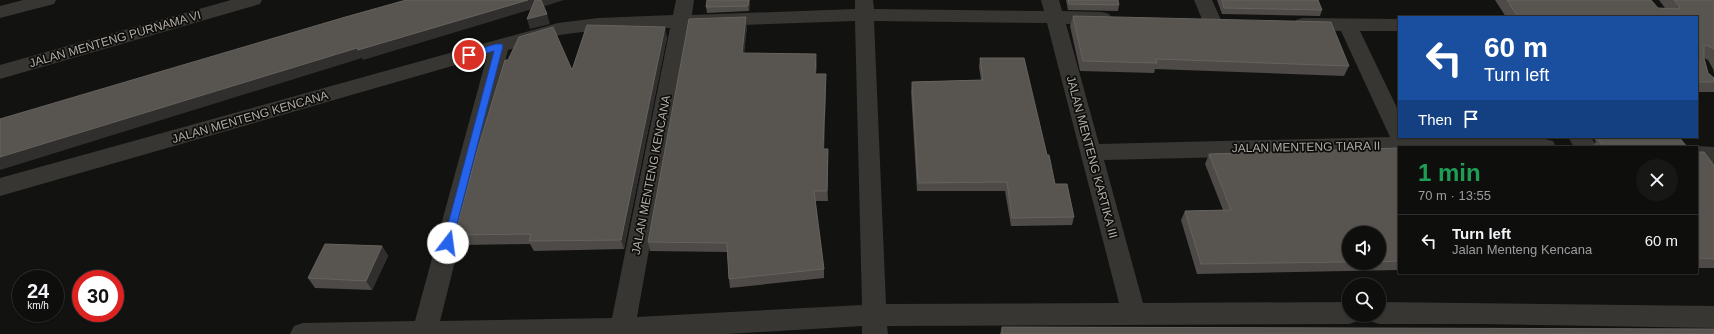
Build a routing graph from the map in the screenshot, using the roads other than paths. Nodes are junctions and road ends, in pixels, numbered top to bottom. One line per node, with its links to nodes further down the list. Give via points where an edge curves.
1 (47, 0): 7 (street)
2 (253, 0): 14 (street, JALAN MENTENG PURNAMA VI)
3 (1203, 0): 9 (street)
4 (864, 8): 5 (street, JALAN MENTENG KENCANA); 6 (street, JALAN MENTENG KENCANA); 26 (street)
5 (1052, 8): 8 (street, JALAN MENTENG KENCANA); 18 (street, JALAN MENTENG KARTIKA III)
6 (683, 10): 13 (street, JALAN MENTENG KENCANA, via 558,29); 27 (street, JALAN MENTENG KENCANA)
7 (0, 12)
8 (1117, 18)
9 (1211, 20)
10 (1288, 23): 11 (street)
11 (1348, 25): 12 (street); 15 (street)
12 (1398, 25)
13 (499, 46): 21 (street, JALAN MENTENG KENCANA); 28 (street)
14 (0, 72)
15 (1398, 133)
16 (1401, 139): 17 (street, JALAN MENTENG TIARA II); 18 (street, JALAN MENTENG TIARA II)
17 (1527, 146)
18 (1091, 152): 24 (street, JALAN MENTENG KARTIKA III)
19 (1698, 154): 20 (street)
20 (1714, 155)
21 (0, 187)
22 (1342, 313): 24 (street)
23 (1386, 313): 25 (street)
24 (1134, 314): 26 (street)
25 (1714, 317)
26 (874, 324): 27 (street)
27 (622, 329): 28 (street)
28 (424, 333): 29 (street)
29 (303, 334)

